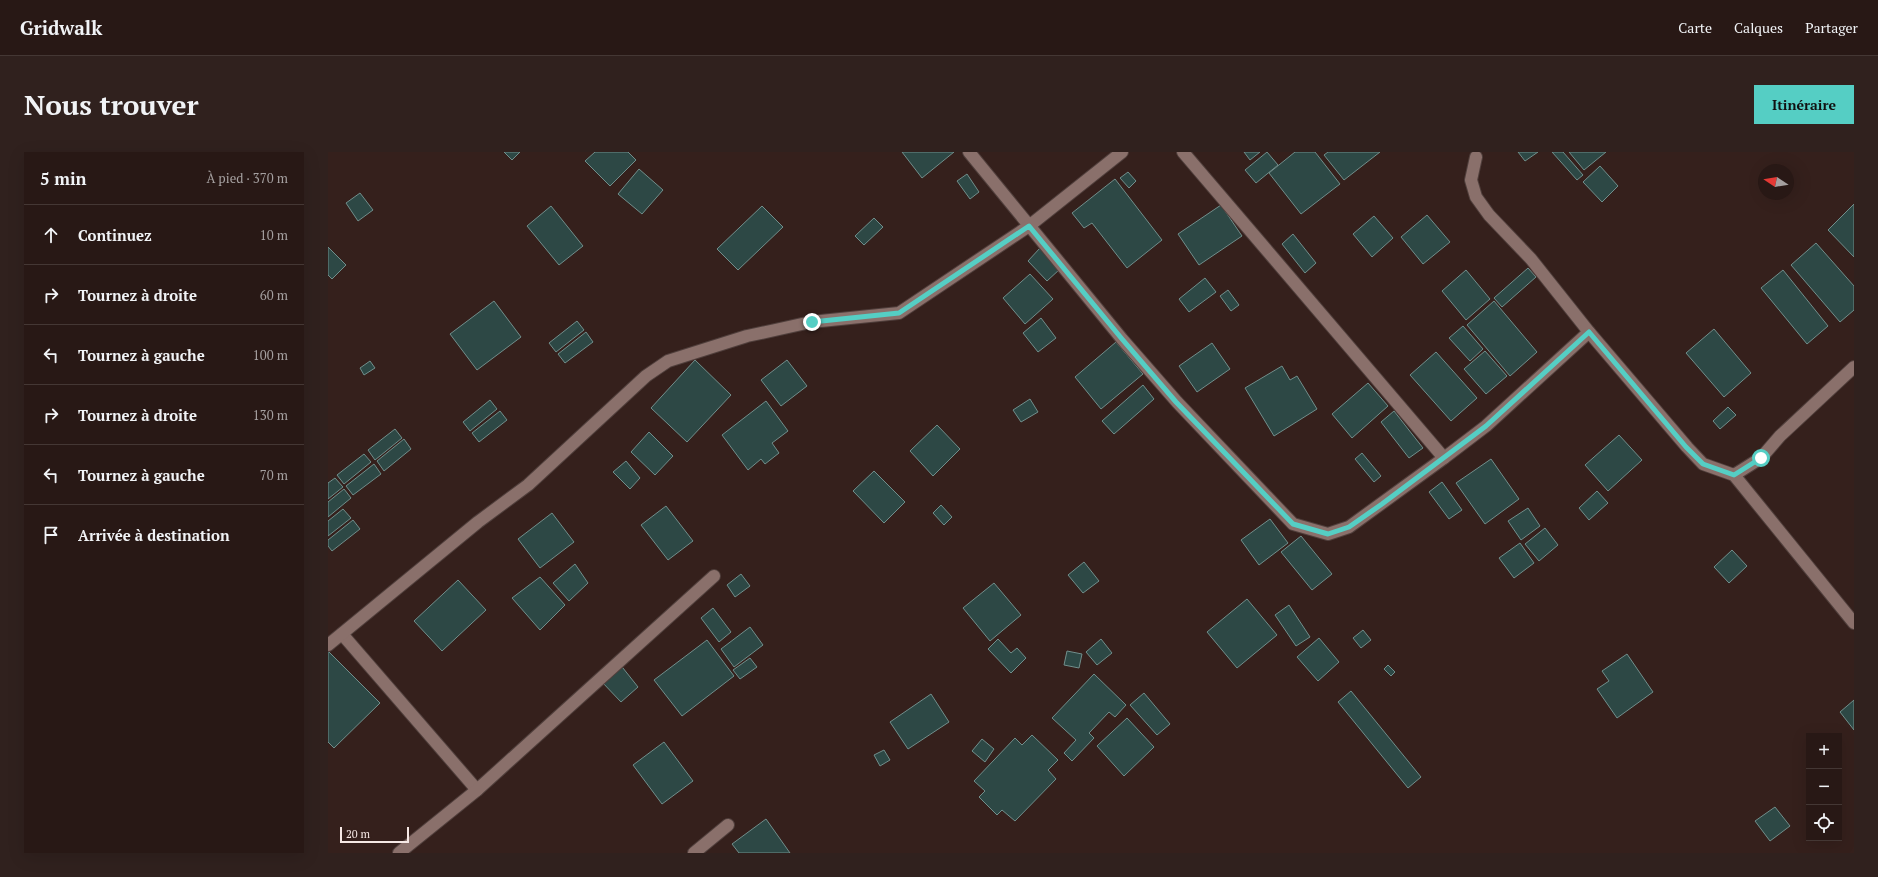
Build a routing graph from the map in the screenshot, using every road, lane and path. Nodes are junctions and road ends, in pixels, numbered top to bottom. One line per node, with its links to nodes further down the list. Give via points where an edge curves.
1 (969, 152): 5 (street)
2 (1122, 152): 5 (street)
3 (1183, 152): 8 (street)
4 (1476, 157): 6 (street, via 1471,180 1476,198 1531,259)
5 (1029, 226): 8 (street, via 1176,402 1293,524 1328,534 1349,527); 12 (street, via 899,313 812,322 747,336 668,361 646,376 528,485 478,522)
6 (1589, 332): 8 (street, via 1486,426); 9 (street, via 1703,464)
7 (1854, 368): 9 (street, via 1780,436 1761,458)
8 (1444, 458)
9 (1734, 475): 11 (street)
10 (714, 576): 14 (street)
11 (1854, 623)
12 (342, 634): 13 (street); 14 (street)
13 (328, 645)
14 (476, 790): 16 (street)
15 (728, 825): 17 (street)
16 (400, 853)
17 (694, 853)

